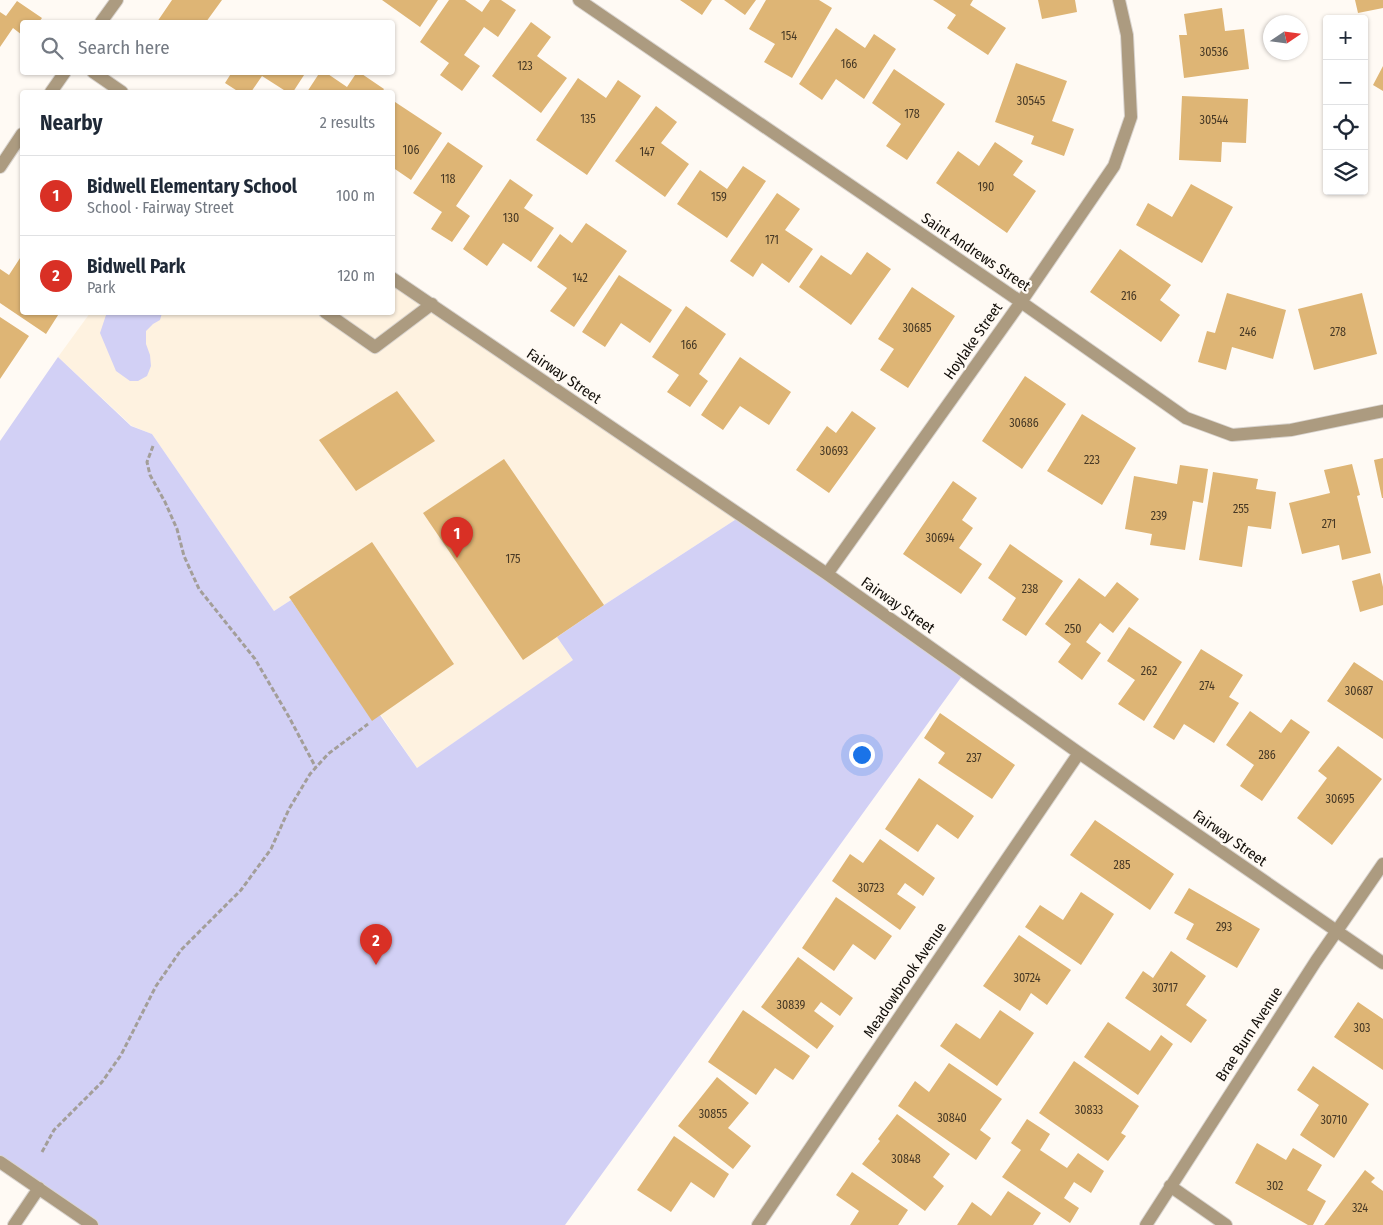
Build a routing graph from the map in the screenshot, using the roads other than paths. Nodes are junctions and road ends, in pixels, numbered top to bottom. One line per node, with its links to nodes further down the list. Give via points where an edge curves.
1 (117, 0): 4 (street)
2 (578, 0): 12 (street, Saint Andrews Street)
3 (1119, 0): 12 (street, Hoylake Street, via 1127,35 1132,117 1114,166)
4 (102, 20)
5 (63, 75): 7 (street)
6 (96, 75): 8 (street)
7 (53, 90)
8 (119, 90)
9 (20, 137): 10 (street)
10 (0, 167)
11 (395, 280): 13 (street, Fairway Street)
12 (1021, 302): 15 (street, Saint Andrews Street, via 1186,418 1232,435 1291,430); 16 (street, Hoylake Street)
13 (432, 304): 14 (street, via 375,346); 16 (street, Fairway Street)
14 (329, 315)
15 (1383, 411)
16 (827, 574): 17 (street, Fairway Street)
17 (1079, 754): 19 (street, Fairway Street); 26 (street, Meadowbrook Avenue)
18 (1383, 864): 19 (street, Brae Burn Avenue)
19 (1336, 930): 20 (street, Fairway Street); 22 (street, Brae Burn Avenue)
20 (1383, 963)
21 (0, 1162): 23 (street)
22 (1170, 1186): 27 (street, Brae Burn Avenue); 28 (street)
23 (39, 1188): 24 (street); 25 (street)
24 (14, 1225)
25 (92, 1225)
26 (758, 1225)
27 (1146, 1225)
28 (1226, 1225)

